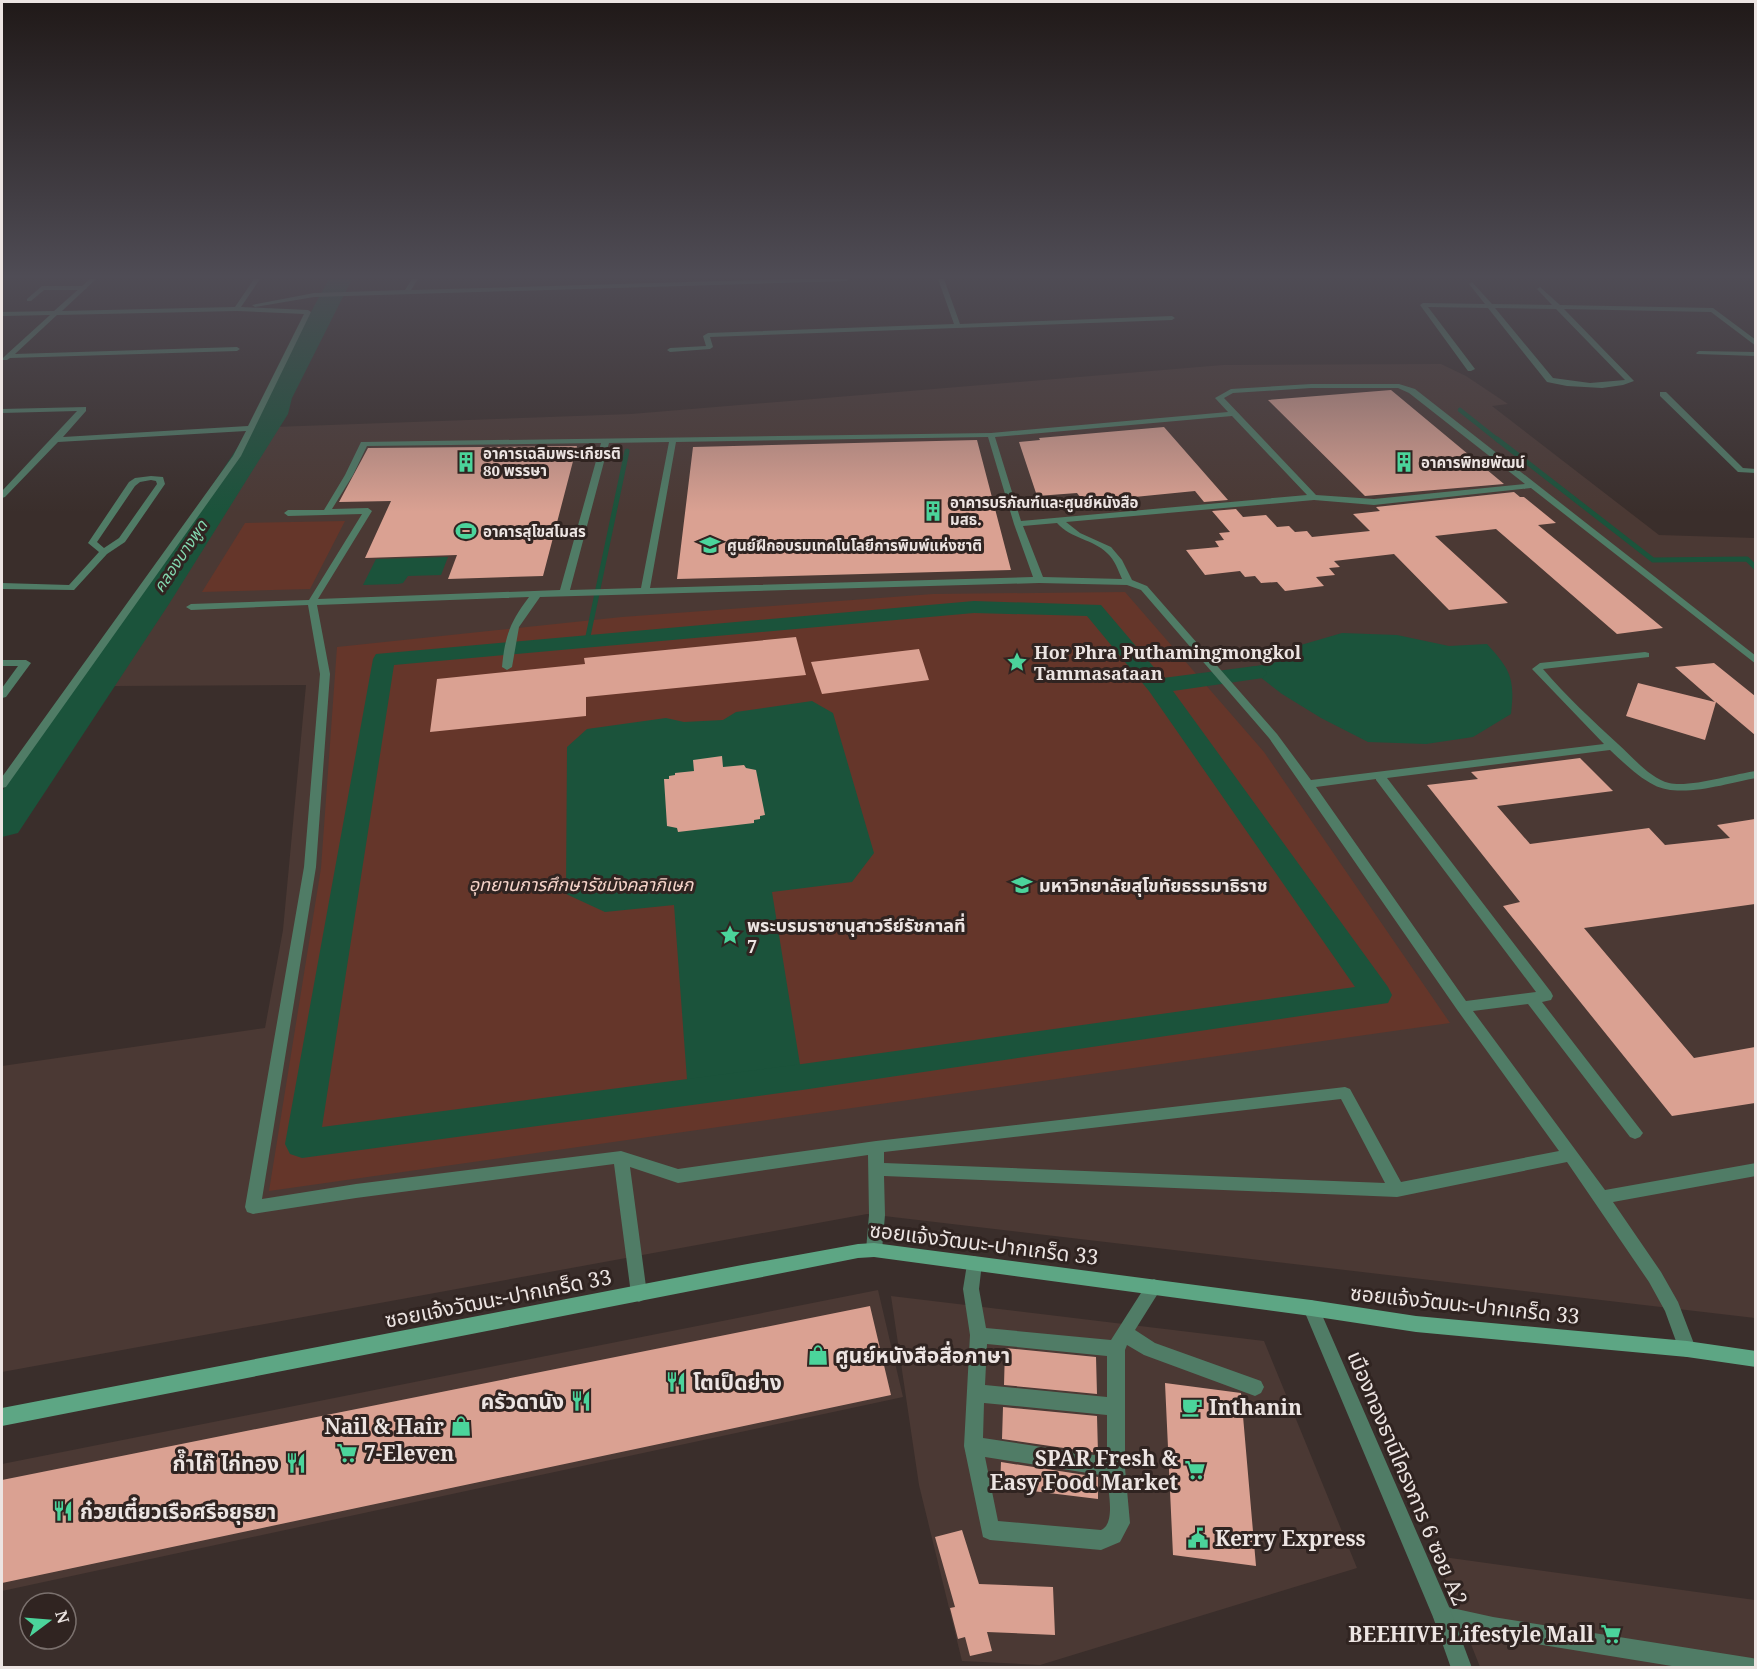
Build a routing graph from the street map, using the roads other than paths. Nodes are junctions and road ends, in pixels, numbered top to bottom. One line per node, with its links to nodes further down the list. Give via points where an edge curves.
1 (54, 357): 6 (street)
2 (286, 357): 11 (street)
3 (1462, 357): 7 (street)
4 (1532, 357): 5 (street, via 1550,380 1589,385 1630,381)
5 (1606, 357)
6 (5, 359)
7 (1471, 369)
8 (1663, 394): 16 (street, via 1741,470)
9 (2, 411): 14 (street, via 83,409)
10 (1233, 414): 12 (street); 17 (street, via 1219,398 1231,391 1399,386 1412,391); 19 (street)
11 (252, 428): 14 (street); 41 (street, via 168,555)
12 (991, 435): 13 (street); 23 (street)
13 (673, 439): 15 (street); 28 (street)
14 (56, 440): 18 (street)
15 (606, 440): 20 (street, via 364,444); 29 (street)
16 (1755, 471)
17 (1531, 486): 19 (street, via 1374,502); 34 (street)
18 (2, 495)
19 (1314, 497): 22 (street)
20 (327, 511): 21 (street); 31 (street, via 368,511)
21 (288, 513)
22 (1059, 520): 23 (street); 26 (street, via 1067,531 1107,548)
23 (1018, 524): 25 (street)
24 (104, 552): 24 (street, via 92,543 132,484 160,479 161,484 122,540); 27 (street, via 71,588)
25 (1039, 580): 26 (street); 28 (street)
26 (1128, 582): 42 (street, via 1144,588 1273,736)
27 (2, 586)
28 (645, 591): 29 (street)
29 (564, 593): 30 (street)
30 (537, 594): 31 (street); 35 (street, via 514,624)
31 (312, 602): 32 (street); 48 (street, via 325,674 310,867 253,1207)
32 (190, 607)
33 (1646, 655): 38 (street, via 1537,669)
34 (1755, 661)
35 (507, 662)
36 (2, 663): 37 (street, via 26,663)
37 (2, 695)
38 (1614, 746): 39 (street, via 1650,779 1668,788); 40 (street)
39 (1755, 774)
40 (1380, 777): 42 (street); 43 (street, via 1546,996)
41 (2, 784)
42 (1308, 784): 44 (street)
43 (1532, 998): 44 (street); 45 (street)
44 (1463, 1007): 47 (street)
45 (1635, 1133)
46 (876, 1147): 48 (street, via 678,1176); 49 (street); 51 (street, via 1345,1093)
47 (1571, 1155): 51 (street); 52 (street)
48 (621, 1157): 56 (street)
49 (876, 1169): 51 (street); 53 (street)
50 (1755, 1169): 52 (street)
51 (1397, 1190)
52 (1601, 1197): 60 (street, via 1655,1277)
53 (874, 1250): 54 (street, ซอยแจ้งวัฒนะ-ปากเกร็ด 33); 56 (street, ซอยแจ้งวัฒนะ-ปากเกร็ด 33)
54 (974, 1263): 55 (street, ซอยแจ้งวัฒนะ-ปากเกร็ด 33); 59 (street, via 971,1289)
55 (1154, 1287): 57 (street, ซอยแจ้งวัฒนะ-ปากเกร็ด 33); 58 (street)
56 (639, 1294): 66 (street, ซอยแจ้งวัฒนะ-ปากเกร็ด 33)
57 (1311, 1308): 60 (street, ซอยแจ้งวัฒนะ-ปากเกร็ด 33, via 1416,1324); 69 (street, เมืองทองธานีโครงการ 6 ซอย A2)
58 (1124, 1333): 61 (street); 63 (street, via 1150,1349)
59 (979, 1335): 61 (street); 64 (street)
60 (1687, 1349): 62 (street, ซอยแจ้งวัฒนะ-ปากเกร็ด 33)
61 (1116, 1350): 65 (street)
62 (1755, 1359)
63 (1255, 1387)
64 (976, 1392): 65 (street); 67 (street)
65 (1117, 1407): 68 (street)
66 (2, 1417)
67 (973, 1446): 68 (street); 68 (street, via 990,1530 1101,1540 1113,1535 1120,1523)
68 (1116, 1468)
69 (1443, 1616): 70 (street, เมืองทองธานีโครงการ 6 ซอย A2); 71 (street, via 1493,1628)
70 (1462, 1668)
71 (1752, 1668)

